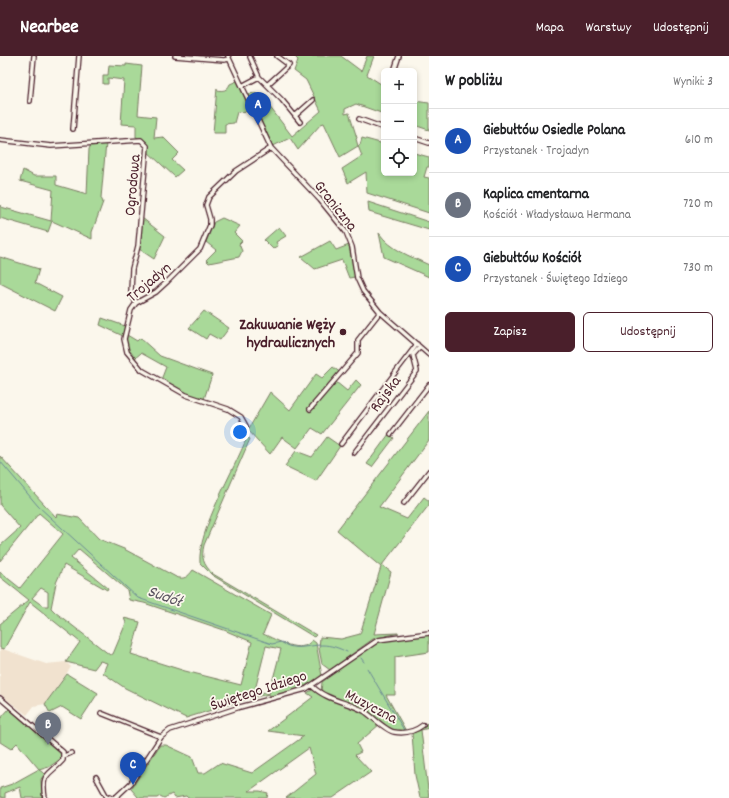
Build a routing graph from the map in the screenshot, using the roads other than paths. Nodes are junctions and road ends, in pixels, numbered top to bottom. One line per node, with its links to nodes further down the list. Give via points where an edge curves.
1 (34, 56): 13 (street)
2 (79, 56): 18 (street)
3 (175, 56): 7 (street, via 218,60)
4 (277, 56): 10 (street, via 289,65)
5 (399, 56): 8 (street)
6 (250, 57): 9 (street)
7 (228, 58): 11 (street, Graniczna)
8 (395, 68)
9 (259, 77): 10 (street); 11 (street)
10 (267, 85): 14 (street)
11 (242, 86): 22 (street, Graniczna)
12 (313, 100): 14 (street)
13 (30, 101)
14 (295, 116): 16 (street)
15 (359, 120): 17 (street)
16 (300, 122)
17 (381, 127)
18 (73, 129)
19 (417, 139): 21 (street)
20 (0, 140): 23 (street, Ogrodowa, via 51,146 141,140 145,142 147,146 138,246 132,269 131,292)
21 (429, 143)
22 (271, 148): 23 (street, Trojadyn, via 236,171 208,197 206,205 210,225 200,250 156,292); 24 (street, Graniczna, via 342,226 352,247 359,284)
23 (136, 303): 29 (street, Trojadyn, via 131,310 124,341 127,352 135,364 186,394 228,409 241,417)
24 (380, 312): 25 (street, Graniczna); 28 (street, via 358,340 358,353)
25 (419, 345): 26 (street, Graniczna); 31 (street); 32 (street, Rajska, via 413,355 417,371)
26 (429, 354)
27 (429, 385): 30 (street)
28 (310, 409)
29 (246, 426)
30 (391, 434)
31 (340, 444)
32 (354, 453)
33 (429, 471): 34 (street)
34 (404, 503)
35 (429, 633): 36 (street, Świętego Idziego, via 378,640)
36 (312, 686): 39 (street, Muzyczna, via 326,696 366,712 394,732 413,732); 40 (street, Świętego Idziego, via 184,725 170,730)
37 (0, 698): 42 (street, via 63,752)
38 (101, 714): 40 (street)
39 (423, 725)
40 (162, 737): 46 (street, Świętego Idziego, via 131,783)
41 (71, 753): 42 (street)
42 (64, 756): 44 (street, via 44,778)
43 (96, 777): 45 (street)
44 (45, 798)
45 (107, 798): 46 (street)
46 (115, 798)

